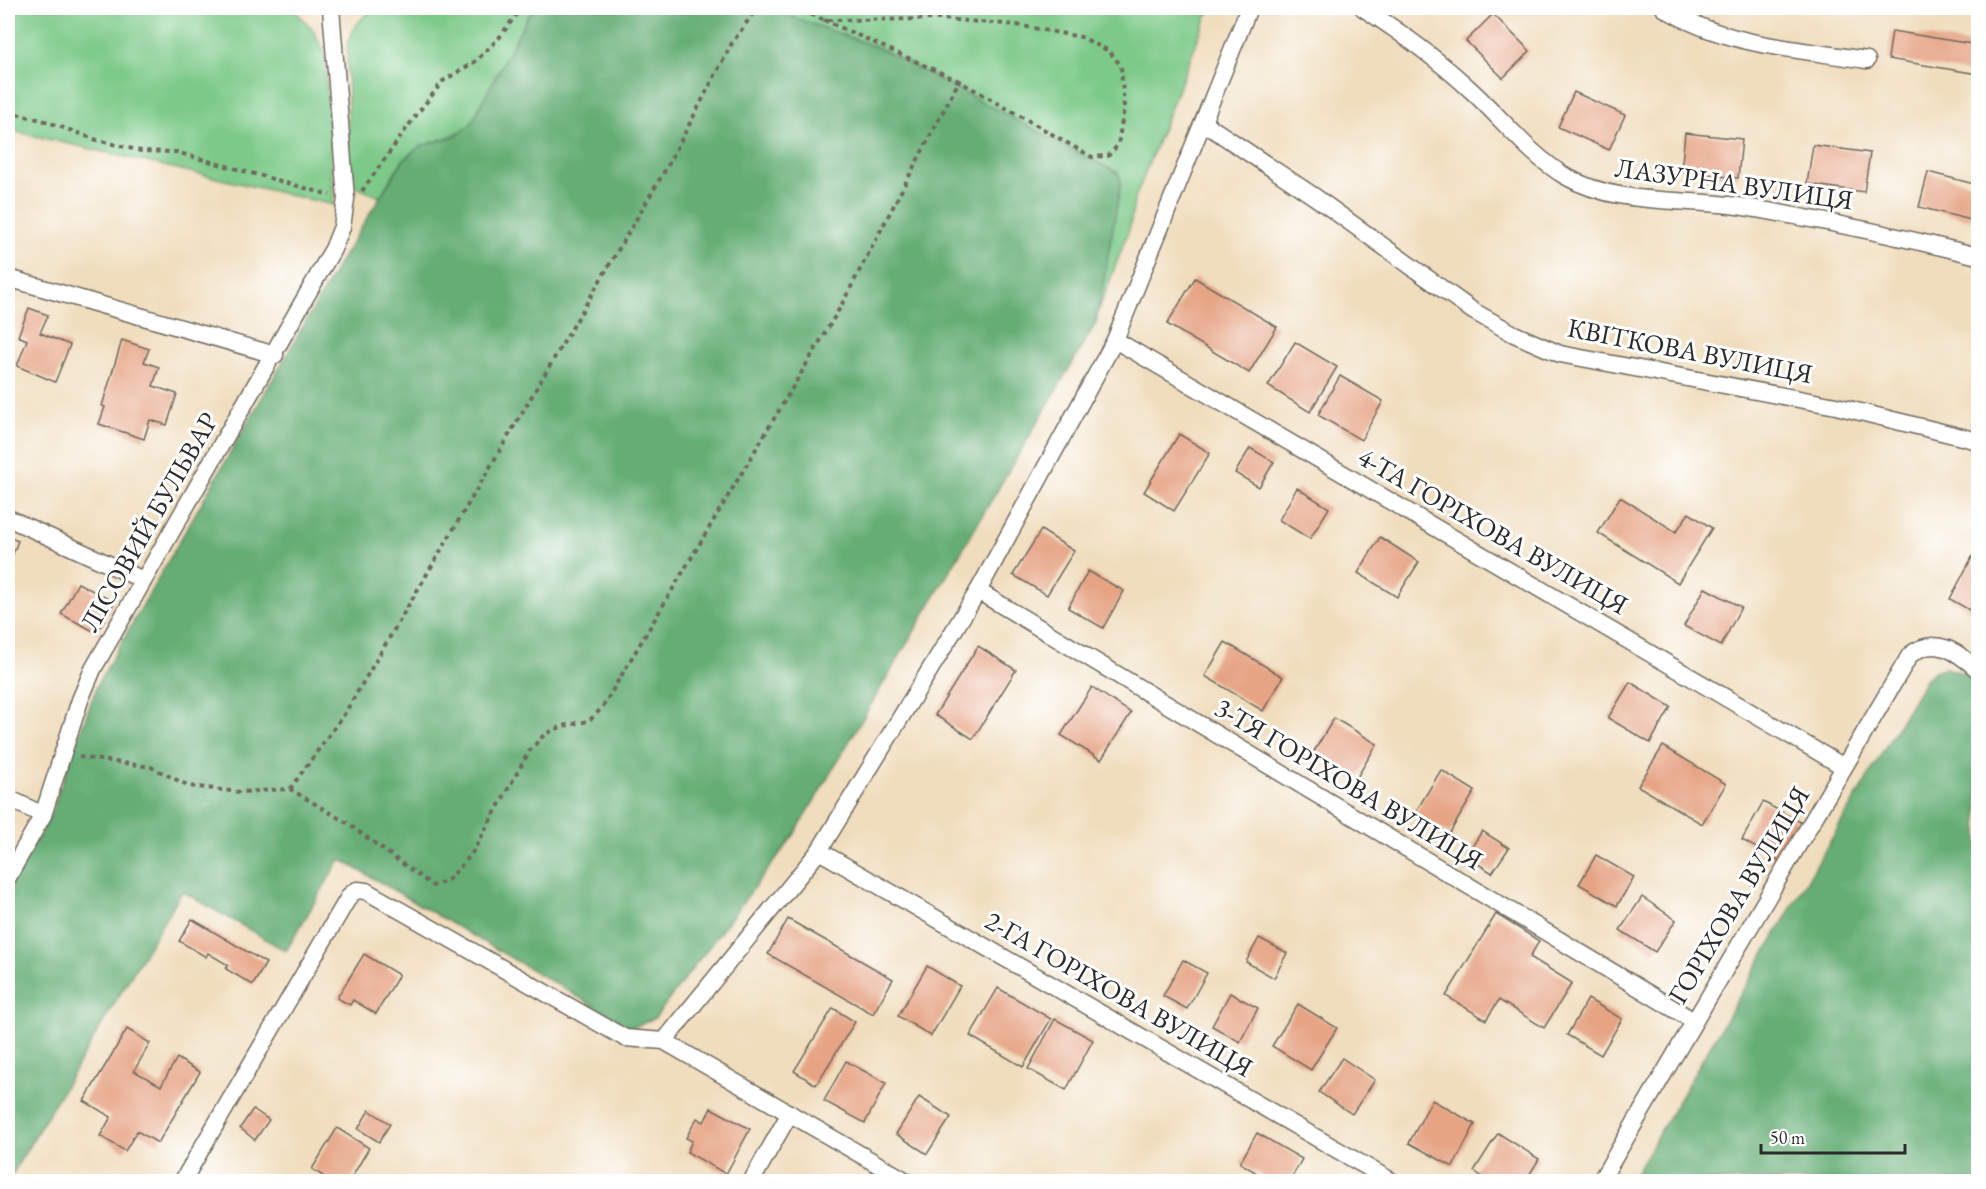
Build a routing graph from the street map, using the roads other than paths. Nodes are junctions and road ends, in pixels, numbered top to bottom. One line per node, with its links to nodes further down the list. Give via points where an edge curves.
1 (331, 8): 10 (street, ЛІСОВИЙ БУЛЬВАР, via 346,199 342,227)
2 (1249, 8): 6 (street)
3 (1363, 8): 7 (street, ЛАЗУРНА ВУЛИЦЯ, via 1436,60 1542,160 1595,189 1626,197 1719,203 1797,215)
4 (1664, 8): 5 (street, via 1704,29 1738,40)
5 (1867, 60)
6 (1204, 123): 9 (street); 11 (street, КВІТКОВА ВУЛИЦЯ, via 1473,311 1560,354 1836,406)
7 (1978, 256)
8 (8, 278): 10 (street)
9 (1115, 340): 14 (street); 16 (street, 4-ТА ГОРІХОВА ВУЛИЦЯ)
10 (275, 355): 13 (street, ЛІСОВИЙ БУЛЬВАР)
11 (1978, 441)
12 (8, 518): 13 (street)
13 (143, 580): 18 (street, ЛІСОВИЙ БУЛЬВАР, via 93,669)
14 (978, 591): 19 (street); 21 (street, 3-ТЯ ГОРІХОВА ВУЛИЦЯ)
15 (1978, 670): 16 (street, ГОРІХОВА ВУЛИЦЯ, via 1955,651 1931,645 1920,647 1910,655)
16 (1844, 767): 21 (street, ГОРІХОВА ВУЛИЦЯ)
17 (8, 798): 18 (street)
18 (43, 815): 20 (street, ЛІСОВИЙ БУЛЬВАР)
19 (819, 851): 22 (street); 27 (street, 2-ГА ГОРІХОВА ВУЛИЦЯ)
20 (8, 877)
21 (1694, 1021): 28 (street, ГОРІХОВА ВУЛИЦЯ)
22 (664, 1041): 23 (street); 24 (street, via 625,1038 366,891 357,890 350,895)
23 (790, 1113): 25 (street); 26 (street)
24 (182, 1182)
25 (751, 1182)
26 (908, 1182)
27 (1394, 1182)
28 (1600, 1182)

